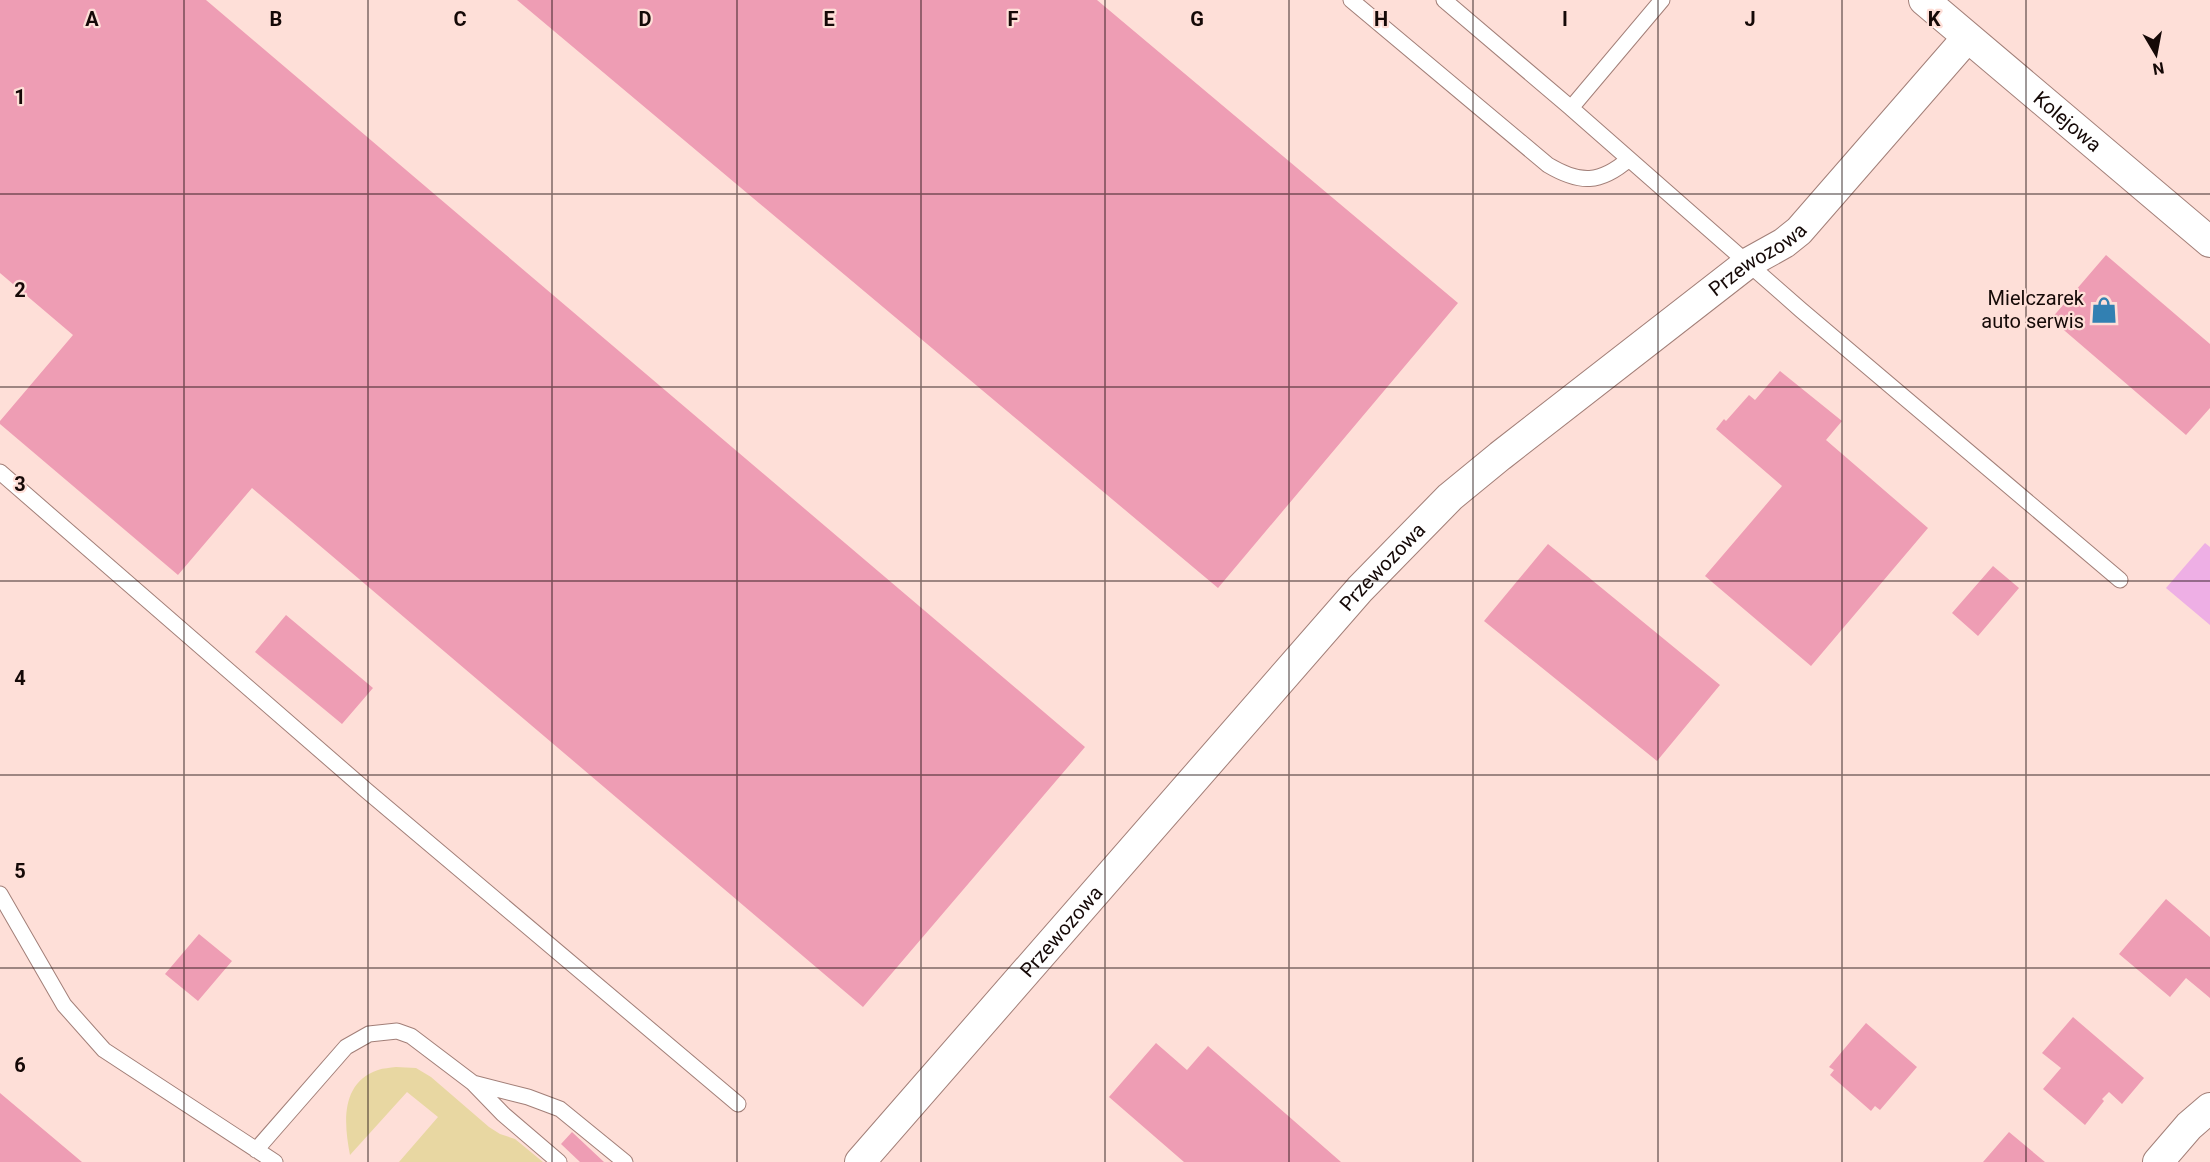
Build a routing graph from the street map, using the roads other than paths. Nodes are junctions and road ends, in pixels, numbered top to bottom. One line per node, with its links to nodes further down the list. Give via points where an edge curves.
1 (1351, 0): 7 (lane, via 1548,165 1578,179 1596,178 1612,173)
2 (1444, 0): 6 (lane)
3 (1662, 0): 6 (lane)
4 (1924, 0): 5 (street, Kolejowa)
5 (1967, 38): 8 (street, Kolejowa); 9 (street, Przewozowa, via 1816,214 1784,243)
6 (1571, 108): 7 (lane)
7 (1629, 159): 9 (lane)
8 (2210, 242)
9 (1748, 263): 11 (lane); 20 (street, Przewozowa, via 1500,456 1402,544)
10 (0, 472): 14 (lane, via 358,783)
11 (2120, 580)
12 (0, 894): 16 (lane, via 64,1005 104,1050)
13 (473, 1083): 16 (lane, via 411,1036 397,1031 369,1034 346,1047); 18 (lane); 19 (lane, via 560,1109)
14 (738, 1104)
15 (2210, 1108): 21 (street)
16 (256, 1150): 17 (lane)
17 (275, 1162)
18 (559, 1162)
19 (625, 1162)
20 (860, 1162)
21 (2158, 1162)

